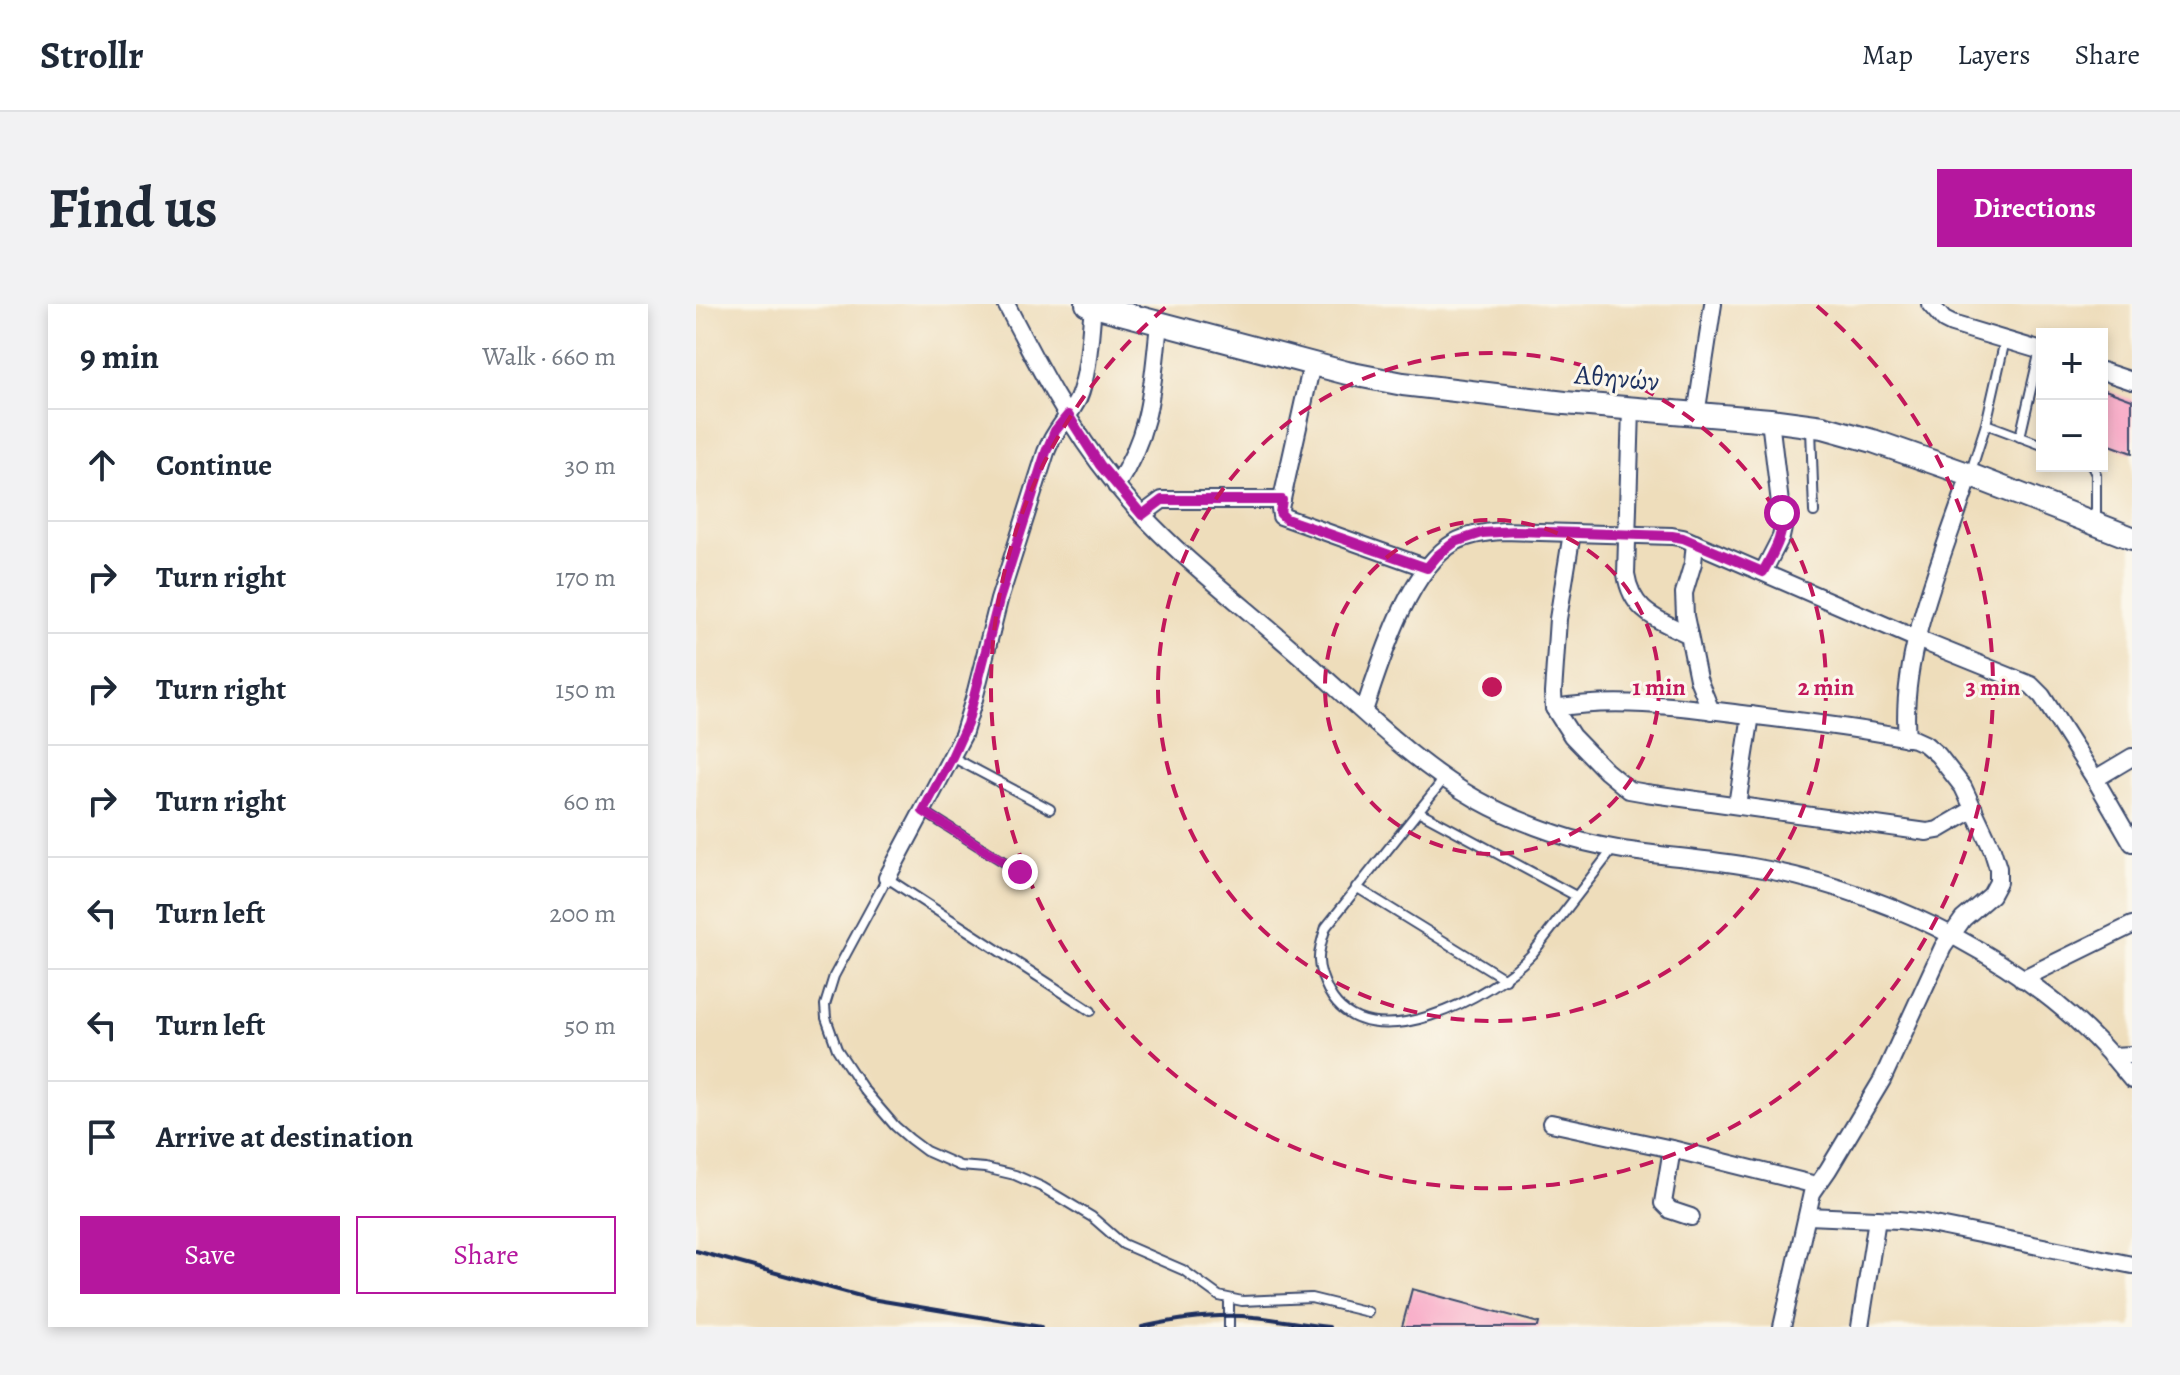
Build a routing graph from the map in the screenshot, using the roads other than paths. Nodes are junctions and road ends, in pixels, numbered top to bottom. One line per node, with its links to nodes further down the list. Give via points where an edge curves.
1 (1006, 304): 13 (street)
2 (1713, 304): 14 (street)
3 (1930, 304): 6 (street, via 1944,320)
4 (1090, 305): 5 (main road, Αθηνών); 13 (street, via 1082,385)
5 (1159, 324): 8 (main road, Αθηνών); 22 (street, via 1149,412 1129,467)
6 (2005, 339): 7 (street); 17 (lane)
7 (2036, 348)
8 (1312, 364): 12 (main road, Αθηνών, via 1403,384); 23 (street)
9 (2036, 371): 18 (lane)
10 (2108, 373): 11 (street)
11 (2132, 381)
12 (1631, 409): 14 (main road, Αθηνών); 28 (street)
13 (1068, 415): 22 (street); 40 (street, via 1046,452 970,713)
14 (1696, 415): 15 (main road, Αθηνών)
15 (1770, 420): 16 (main road, Αθηνών); 32 (street, via 1783,528)
16 (1811, 424): 21 (main road, Αθηνών); 24 (lane)
17 (1986, 424): 18 (lane); 21 (lane)
18 (2020, 437): 19 (lane)
19 (2036, 443)
20 (2095, 472): 26 (lane)
21 (1970, 475): 26 (main road, Αθηνών); 34 (street)
22 (1116, 486): 25 (street)
23 (1282, 500): 25 (street, via 1162,500); 31 (street, via 1280,513 1286,519)
24 (1814, 512)
25 (1142, 515): 36 (street)
26 (2096, 524): 29 (main road, Αθηνών)
27 (1572, 533): 28 (street); 31 (street, via 1474,535 1445,549); 35 (street, via 1558,619)
28 (1629, 534): 30 (street); 33 (street, via 1626,574 1635,601)
29 (2131, 537)
30 (1695, 543): 32 (street); 33 (street, via 1684,593)
31 (1427, 568): 36 (street, via 1392,634)
32 (1763, 572): 34 (street)
33 (1689, 635): 37 (street)
34 (1917, 639): 39 (street); 43 (street, via 2036,689)
35 (1554, 708): 37 (street, via 1606,702); 44 (street, via 1594,759 1629,790)
36 (1364, 711): 42 (street)
37 (1711, 711): 38 (street)
38 (1751, 715): 39 (street); 44 (street)
39 (1907, 738): 46 (street, via 1938,755)
40 (952, 757): 45 (lane); 47 (street)
41 (2132, 757): 43 (street)
42 (1444, 778): 48 (lane); 50 (street, via 1514,818)
43 (2095, 779): 49 (street)
44 (1737, 805): 46 (street, via 1927,832)
45 (1050, 809)
46 (1974, 809): 56 (street, via 1997,862 1998,882)
47 (923, 811): 51 (lane); 52 (street)
48 (1418, 811): 53 (lane); 54 (lane)
49 (2132, 843)
50 (1613, 849): 54 (lane); 56 (street, via 1748,866 1820,882 1911,915)
51 (1020, 872)
52 (887, 878): 59 (lane); 70 (lane, via 834,976 825,1005 837,1049 872,1100 926,1151 960,1166 1015,1175 1042,1187 1092,1217 1123,1244 1183,1270)
53 (1356, 887): 57 (lane); 57 (lane, via 1326,927 1317,951 1321,978 1350,1016 1374,1024 1427,1017)
54 (1576, 896): 57 (lane, via 1532,954)
55 (2132, 925): 58 (street)
56 (1950, 936): 58 (street); 65 (street, via 1875,1093)
57 (1505, 979)
58 (2022, 979): 61 (street, via 2062,1008)
59 (1091, 1011)
60 (2132, 1055): 61 (street)
61 (2111, 1056): 62 (street)
62 (2132, 1080)
63 (1551, 1123): 64 (street)
64 (1672, 1149): 65 (street); 67 (street, via 1663,1203)
65 (1816, 1185): 66 (street)
66 (1808, 1216): 68 (street); 73 (street)
67 (1691, 1217)
68 (1877, 1219): 69 (street, via 1952,1227); 74 (street)
69 (2132, 1265)
70 (1229, 1299): 71 (lane, via 1311,1298); 72 (lane)
71 (1368, 1312)
72 (1229, 1327)
73 (1782, 1327)
74 (1860, 1327)

